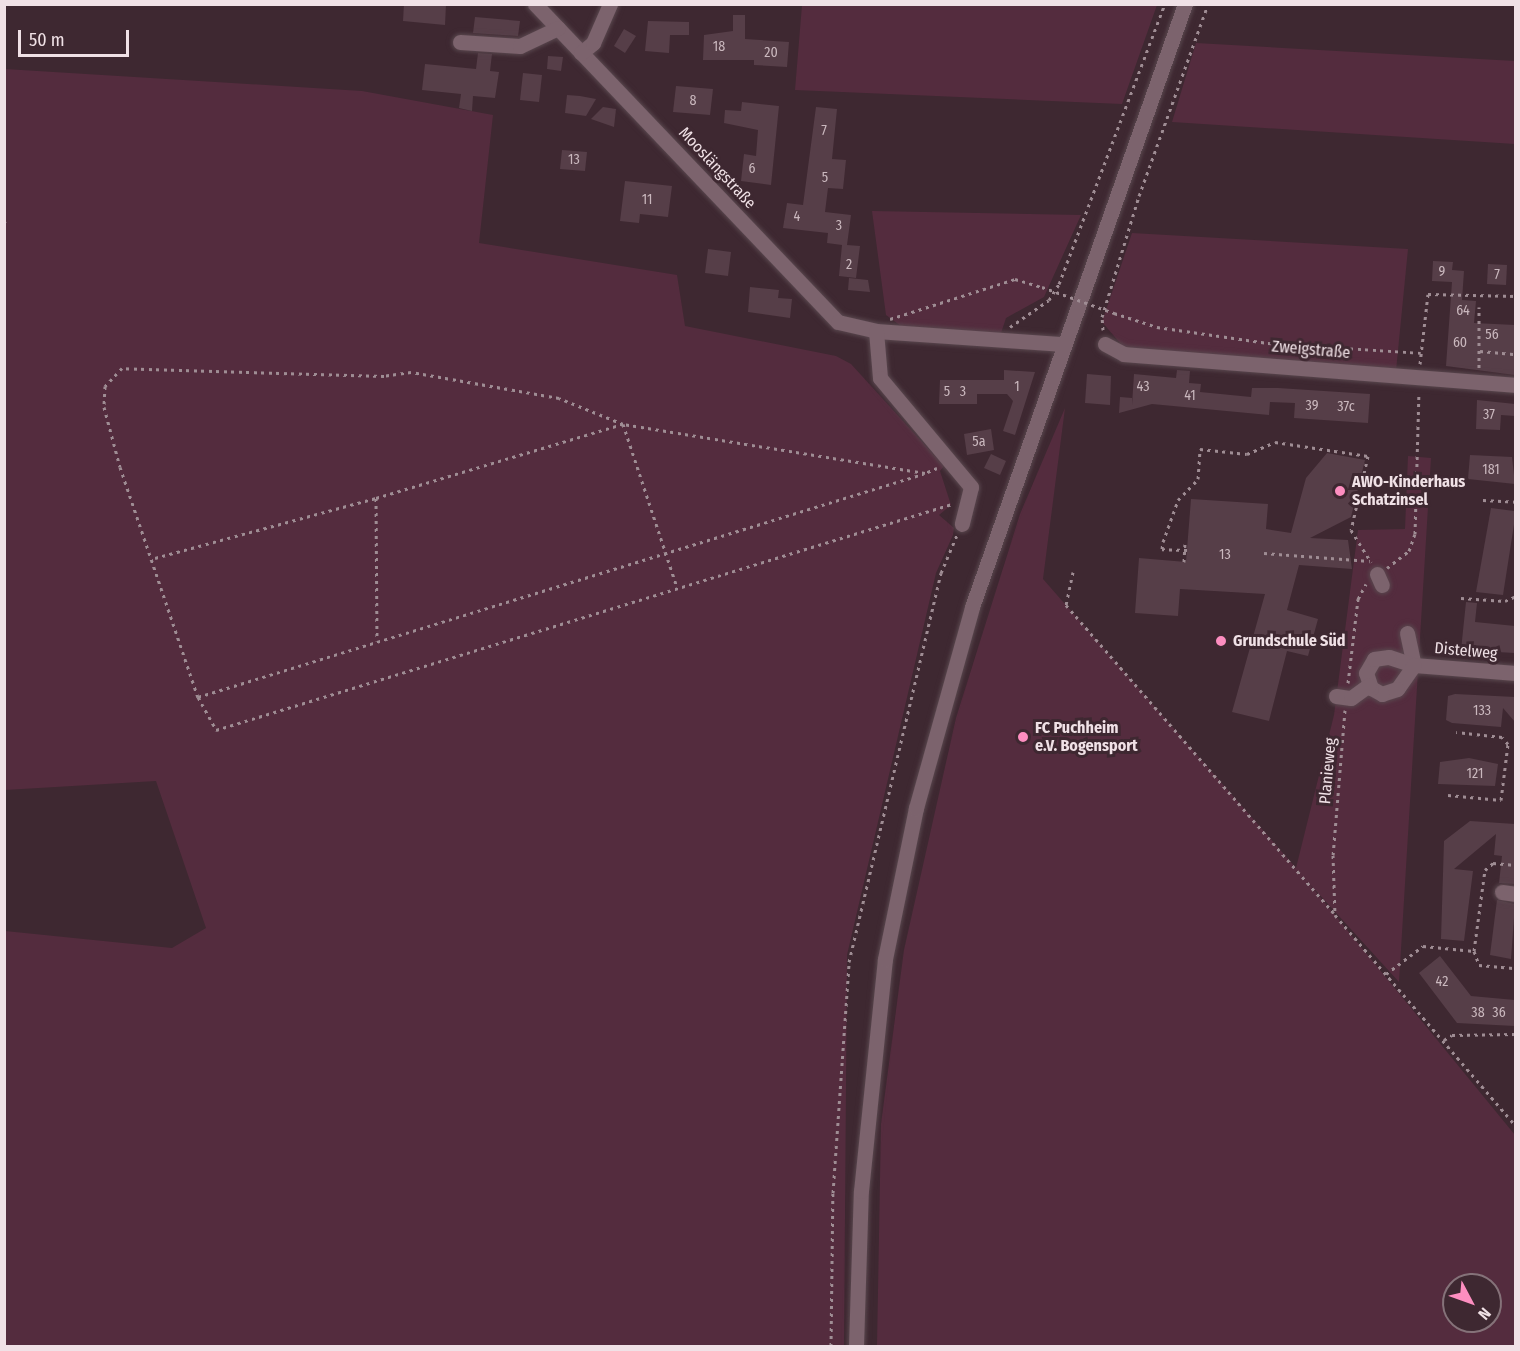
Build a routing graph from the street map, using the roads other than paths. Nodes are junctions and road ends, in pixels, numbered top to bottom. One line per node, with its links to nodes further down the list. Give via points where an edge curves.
1 (535, 4): 4 (street, Mooslängstraße)
2 (610, 4): 6 (street, via 592,43)
3 (1185, 4): 8 (street)
4 (558, 28): 5 (street, via 520,46); 6 (street, Mooslängstraße)
5 (460, 42)
6 (582, 53): 7 (street, Mooslängstraße, via 826,312 838,322)
7 (876, 331): 8 (street, Mooslängstraße); 11 (street, via 880,378 953,461 973,498)
8 (1064, 344): 17 (street, via 972,607 916,808 885,959 861,1191)
9 (1105, 344): 10 (street, Zweigstraße, via 1124,354)
10 (1515, 385)
11 (962, 524)
12 (1407, 633): 13 (street)
13 (1414, 665): 14 (street, Distelweg); 15 (street, Distelweg, via 1392,692 1379,693); 15 (street, Distelweg, via 1377,658 1366,669)
14 (1515, 673)
15 (1369, 685): 16 (street)
16 (1341, 696)
17 (856, 1347)

